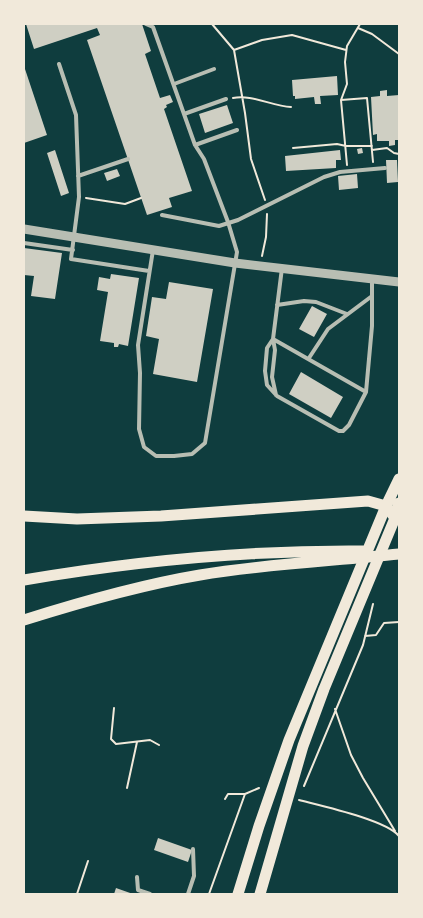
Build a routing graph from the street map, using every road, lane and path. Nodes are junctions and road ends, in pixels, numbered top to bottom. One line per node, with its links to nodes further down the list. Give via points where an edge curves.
1 (146, 24): 10 (lane, via 153,26)
2 (212, 24): 5 (path)
3 (360, 24): 4 (path)
4 (358, 28): 6 (path); 7 (path)
5 (234, 50): 6 (path, via 292,34); 11 (path)
6 (346, 50): 13 (path, via 347,84)
7 (399, 54)
8 (59, 64): 26 (lane, via 76,115)
9 (214, 70): 10 (lane)
10 (174, 84): 15 (lane)
11 (242, 96): 12 (path); 14 (path); 29 (path, via 251,159)
12 (226, 100): 15 (lane)
13 (341, 100): 18 (path); 20 (path, via 367,98)
14 (291, 108)
15 (184, 114): 17 (lane)
16 (237, 130): 17 (lane)
17 (195, 145): 31 (lane, via 204,159)
18 (346, 146): 19 (path); 20 (path); 25 (path)
19 (293, 148)
20 (372, 148): 21 (path, via 387,148); 24 (path)
21 (399, 154)
22 (128, 159): 26 (lane)
23 (385, 168): 24 (lane)
24 (374, 170): 25 (lane)
25 (348, 172): 29 (lane, via 324,177)
26 (78, 176): 27 (lane)
27 (79, 197): 28 (path, via 125,204); 33 (lane)
28 (141, 198)
29 (267, 206): 31 (lane); 37 (path)
30 (162, 215): 31 (lane, via 219,226)
31 (228, 222): 38 (lane, via 236,244)
32 (24, 229): 33 (street)
33 (74, 238): 35 (lane); 36 (street)
34 (24, 243): 35 (lane)
35 (73, 250): 40 (lane, via 72,259)
36 (152, 250): 38 (street); 40 (lane)
37 (261, 259)
38 (236, 263): 39 (street); 40 (lane, via 205,443 192,454 174,456 156,456 144,447 139,429 138,345)
39 (282, 268): 41 (street); 44 (lane)
40 (149, 271)
41 (372, 280): 42 (street); 43 (lane)
42 (399, 282)
43 (372, 296): 45 (lane); 48 (lane)
44 (277, 305): 45 (lane, via 316,302); 46 (lane)
45 (347, 314): 47 (lane, via 328,329)
46 (274, 339): 47 (lane); 49 (lane, via 272,377); 49 (lane, via 268,348 265,371 267,385)
47 (309, 358): 48 (lane)
48 (366, 392): 49 (lane, via 350,425 343,431)
49 (277, 396)
50 (399, 479): 52 (main road)
51 (399, 503): 54 (main road)
52 (386, 506): 53 (main road, via 368,501 161,516 77,519); 54 (main road); 65 (main road)
53 (24, 516)
54 (395, 518): 68 (main road, via 324,689)
55 (399, 553): 56 (main road, via 326,551 208,557); 58 (main road, via 200,575)
56 (24, 580)
57 (373, 602): 60 (path)
58 (24, 620)
59 (399, 622): 60 (path, via 384,623 376,635)
60 (365, 636): 62 (path)
61 (114, 708): 63 (path, via 111,739 116,744)
62 (335, 708): 66 (path); 73 (path, via 351,755)
63 (137, 742): 64 (path, via 150,740); 67 (path)
64 (159, 745)
65 (272, 786): 69 (path, via 265,783); 82 (main road)
66 (304, 786)
67 (127, 788)
68 (296, 793): 71 (path); 83 (main road)
69 (245, 794): 70 (path, via 228,794); 81 (path)
70 (225, 799)
71 (299, 800): 72 (path); 73 (path)
72 (297, 808)
73 (395, 831): 74 (path)
74 (399, 836)
75 (193, 849): 80 (lane, via 194,876)
76 (88, 861): 78 (path)
77 (137, 877): 79 (lane, via 138,890)
78 (78, 894)
79 (150, 894)
80 (188, 894)
81 (210, 894)
82 (238, 894)
83 (260, 894)

